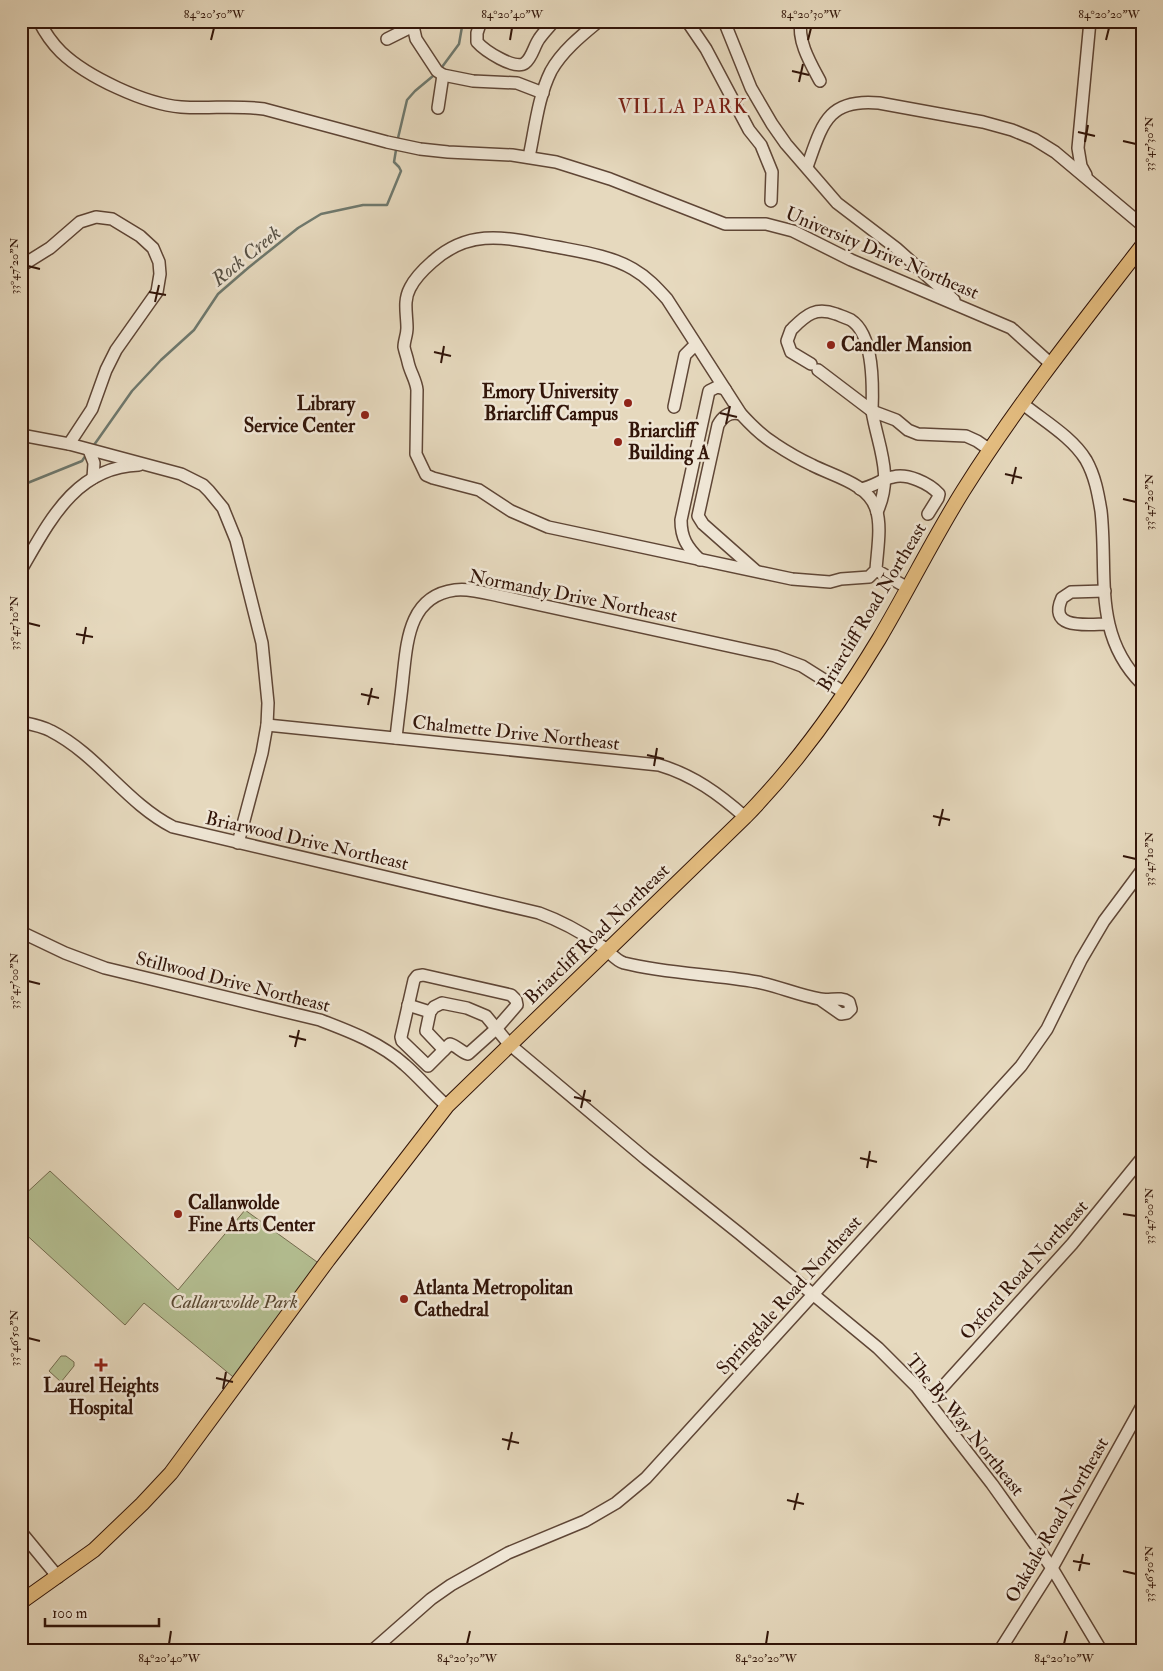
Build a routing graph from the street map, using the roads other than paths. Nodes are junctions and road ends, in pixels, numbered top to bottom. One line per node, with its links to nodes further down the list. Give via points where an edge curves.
1 (39, 21): 15 (street, University Drive Northeast, via 54,45 76,64 124,90 157,102 179,107 264,109 420,149)
2 (481, 21): 3 (street, via 477,42 508,62 519,65 527,61 538,39)
3 (554, 21)
4 (599, 21): 13 (street, via 568,48 552,71)
5 (687, 21): 18 (street, via 760,145 772,172)
6 (724, 21): 16 (street, via 761,106 786,144)
7 (802, 21): 12 (street, via 804,46)
8 (1090, 21): 17 (street, via 1078,148 1081,166)
9 (414, 24): 10 (street); 11 (street, via 416,39)
10 (387, 39)
11 (443, 75): 13 (street, via 517,83); 14 (street)
12 (820, 81)
13 (543, 93): 15 (street)
14 (438, 108)
15 (528, 157): 23 (street, University Drive Northeast, via 591,172 725,224 758,223 784,227)
16 (807, 167): 17 (street, via 820,130 829,116 844,107 866,102 1012,130 1045,145); 22 (street, via 837,203)
17 (1089, 180): 19 (street)
18 (771, 201)
19 (1142, 225)
20 (1142, 246): 26 (main road, Briarcliff Road Northeast)
21 (21, 266): 35 (street, via 50,248 80,222 96,217 112,219 140,236 152,248 159,262 157,292 116,350 92,409)
22 (920, 270): 23 (street); 24 (street)
23 (909, 285): 24 (street, University Drive Northeast)
24 (964, 308): 26 (street, University Drive Northeast, via 1011,328)
25 (695, 345): 27 (street); 31 (street, via 685,355); 44 (street, via 667,300 634,269 591,254 504,237 476,239 444,253 414,281 405,304 407,330 404,347 417,390 416,454 426,475 479,490 512,511 548,527)
26 (1051, 364): 30 (main road, Briarcliff Road Northeast)
27 (709, 366): 28 (street); 29 (street)
28 (725, 389): 29 (street, via 716,387); 33 (street)
29 (709, 391): 44 (street, via 682,520 683,538)
30 (1023, 404): 37 (main road, Briarcliff Road Northeast); 49 (street, via 1077,449 1098,487)
31 (674, 408)
32 (872, 411): 32 (street, via 871,361 858,327 850,320 824,310 808,315 792,329 787,339 791,352); 37 (street, via 896,420 918,434 966,436); 40 (street)
33 (741, 414): 41 (street, via 773,443); 47 (street, via 729,414 718,425 698,516)
34 (21, 435): 35 (street)
35 (69, 444): 36 (street)
36 (89, 450): 38 (street); 39 (street, via 94,463)
37 (990, 450): 48 (main road, Briarcliff Road Northeast, via 962,492)
38 (148, 465): 39 (street, via 123,467); 54 (street, via 198,482 216,498 228,517 262,643 267,682)
39 (93, 478): 45 (street, via 69,496)
40 (885, 479): 41 (street); 42 (street); 43 (street, via 902,476 935,489 938,498)
41 (860, 488): 42 (street, via 873,501)
42 (877, 512): 46 (street)
43 (928, 514)
44 (700, 560): 47 (street)
45 (21, 570)
46 (876, 570): 47 (street, via 869,577 825,582); 48 (street)
47 (756, 572)
48 (908, 588): 52 (main road, Briarcliff Road Northeast)
49 (1105, 591): 50 (street); 50 (street, via 1071,592 1062,598 1059,610 1070,624)
50 (1108, 624): 51 (street, via 1122,660)
51 (1142, 684)
52 (845, 693): 55 (street, Normandy Drive Northeast, via 802,666 776,656 504,597 455,590 433,599 421,609 411,625); 56 (main road, Briarcliff Road Northeast)
53 (21, 722): 57 (street, Briarwood Drive Northeast, via 45,728 71,744 142,808 166,823)
54 (267, 725): 55 (street, Chalmette Drive Northeast); 57 (street)
55 (396, 738): 56 (street, Chalmette Drive Northeast, via 659,765 695,779)
56 (745, 818): 60 (main road, Briarcliff Road Northeast)
57 (238, 843): 60 (street, Briarwood Drive Northeast, via 534,912 561,922)
58 (1142, 870): 71 (street, Springdale Road Northeast, via 1104,921 1047,1029 1021,1066)
59 (21, 932): 68 (street, Stillwood Drive Northeast, via 105,968 320,1020 375,1044)
60 (608, 950): 61 (street, Briarwood Drive Northeast, via 621,962 760,982); 65 (main road, Briarcliff Road Northeast)
61 (821, 1000)
62 (408, 1005): 63 (street); 64 (street, via 414,980 423,975 511,995 517,1005); 67 (street, via 401,1037)
63 (430, 1012): 64 (street, The By Way Northeast, via 442,1003 467,1008 486,1016); 66 (street, via 426,1032)
64 (497, 1028): 65 (street, The By Way Northeast); 66 (street, via 468,1054 450,1044)
65 (509, 1044): 69 (main road, Briarcliff Road Northeast); 71 (street, The By Way Northeast)
66 (444, 1050): 67 (street, via 428,1066)
67 (414, 1053): 68 (street)
68 (405, 1064): 69 (street, Stillwood Drive Northeast)
69 (447, 1106): 76 (main road, Briarcliff Road Northeast, via 333,1253 171,1472 94,1550)
70 (1142, 1158): 72 (street, Oxford Road Northeast, via 1072,1244)
71 (814, 1294): 72 (street, The By Way Northeast, via 900,1369); 78 (street, Springdale Road Northeast, via 664,1459 626,1495 585,1521 508,1553 451,1585)
72 (929, 1402): 75 (street, The By Way Northeast)
73 (1142, 1406): 75 (street, Oakdale Road Northeast)
74 (21, 1532): 76 (street)
75 (1052, 1568): 79 (street, Oakdale Road Northeast); 80 (street, The By Way Northeast)
76 (58, 1577): 77 (main road, Briarcliff Road Northeast)
77 (21, 1602)
78 (374, 1650)
79 (1000, 1650)
80 (1101, 1650)

